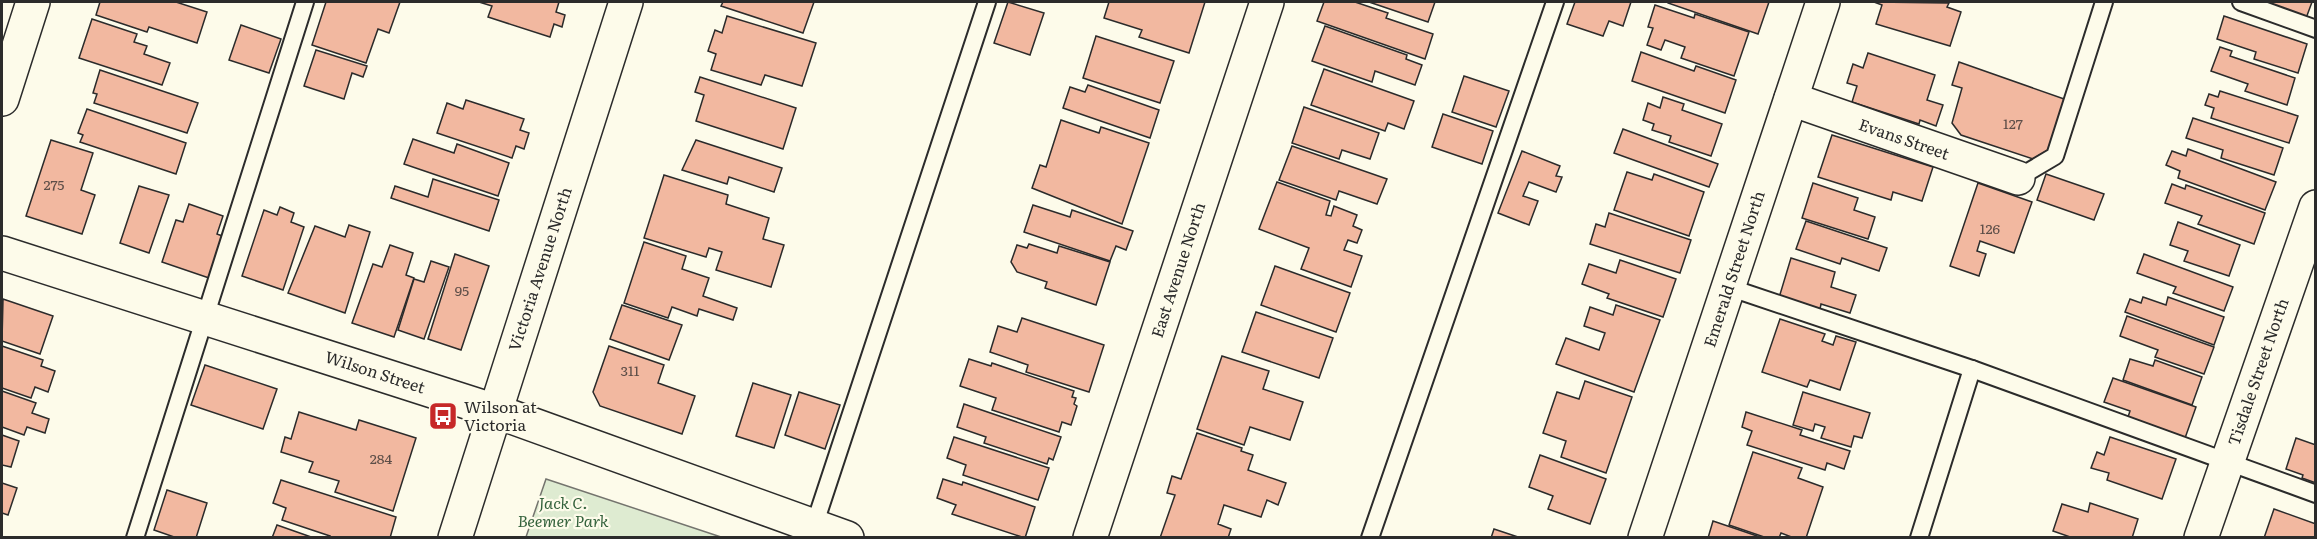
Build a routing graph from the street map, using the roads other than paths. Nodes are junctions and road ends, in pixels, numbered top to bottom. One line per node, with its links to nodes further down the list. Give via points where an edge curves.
1 (33, 2): 11 (street)
2 (305, 2): 17 (lane)
3 (626, 2): 19 (street, Victoria Avenue North)
4 (987, 2): 22 (lane)
5 (1267, 2): 26 (street, East Avenue North)
6 (1555, 2): 27 (lane)
7 (1823, 2): 12 (street, Emerald Street North)
8 (2104, 2): 13 (lane, via 2055,156)
9 (2241, 2): 10 (lane)
10 (2316, 29)
11 (2, 99)
12 (1791, 99): 13 (street, Evans Street); 16 (street, Emerald Street North)
13 (2018, 178)
14 (2316, 207): 20 (street, Tisdale Street North)
15 (2, 253): 17 (street, Wilson Street)
16 (1728, 287): 18 (lane); 28 (street, Emerald Street North)
17 (203, 317): 19 (street, Wilson Street); 23 (lane)
18 (1972, 369): 20 (lane); 29 (lane)
19 (495, 411): 22 (street, Wilson Street); 24 (street, Victoria Avenue North)
20 (2227, 462): 21 (lane); 30 (street, Tisdale Street North)
21 (2316, 494)
22 (814, 526): 25 (street, Wilson Street)
23 (135, 537)
24 (455, 537)
25 (847, 537)
26 (1090, 537)
27 (1370, 537)
28 (1645, 537)
29 (1919, 537)
30 (2201, 537)

